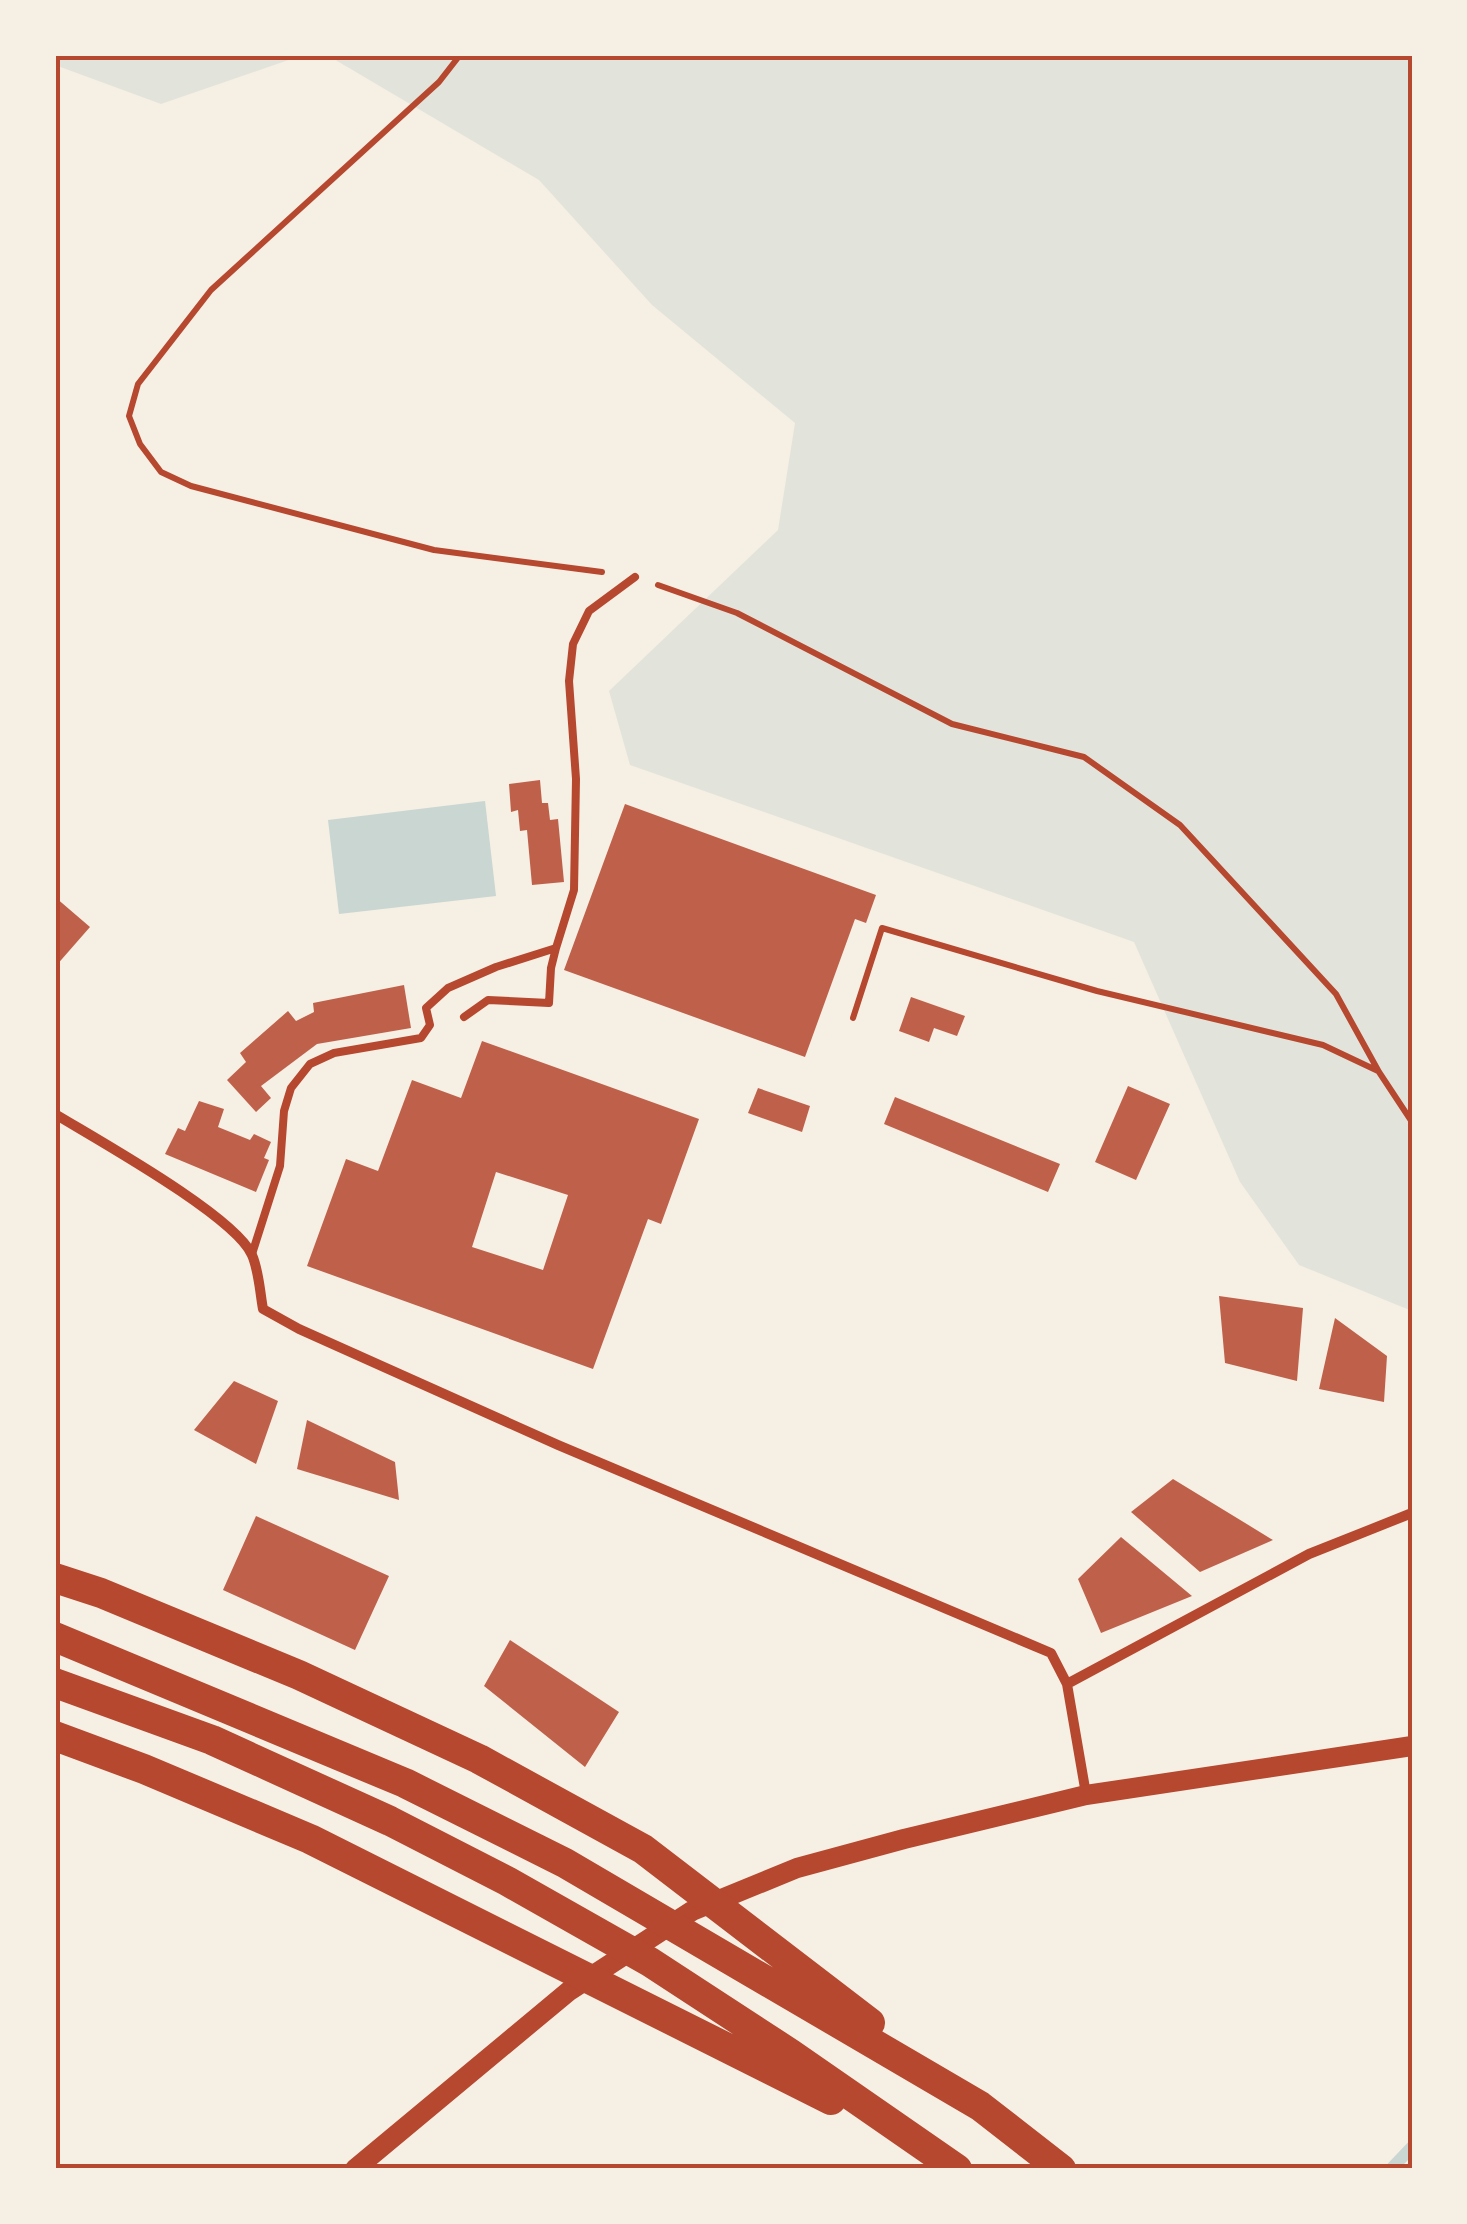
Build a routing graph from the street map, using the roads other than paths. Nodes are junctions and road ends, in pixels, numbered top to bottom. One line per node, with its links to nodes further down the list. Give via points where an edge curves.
1 (636, 577): 2 (lane, via 589,611 573,644 574,890)
2 (556, 948): 3 (lane, via 549,1003 488,1000); 5 (lane, via 448,988 426,1008 430,1025 422,1038 334,1053 310,1064 291,1088 280,1166)
3 (464, 1017)
4 (55, 1114): 5 (street, via 167,1182 230,1228)
5 (252, 1254): 10 (street, via 263,1309 300,1329 1051,1654)
6 (1412, 1513): 10 (street, via 1309,1554)
7 (55, 1578): 14 (highway, via 299,1674 479,1759 643,1850)
8 (55, 1636): 14 (highway, via 405,1784 566,1863)
9 (55, 1683): 15 (highway, via 212,1740 506,1882 650,1962)
10 (1066, 1684): 13 (street)
11 (55, 1736): 15 (highway, via 310,1839)
12 (1412, 1746): 13 (main road)
13 (1086, 1795): 16 (main road, via 797,1868 692,1911 569,1992)
14 (980, 2106): 17 (highway)
15 (947, 2161)
16 (355, 2169)
17 (1060, 2169)

